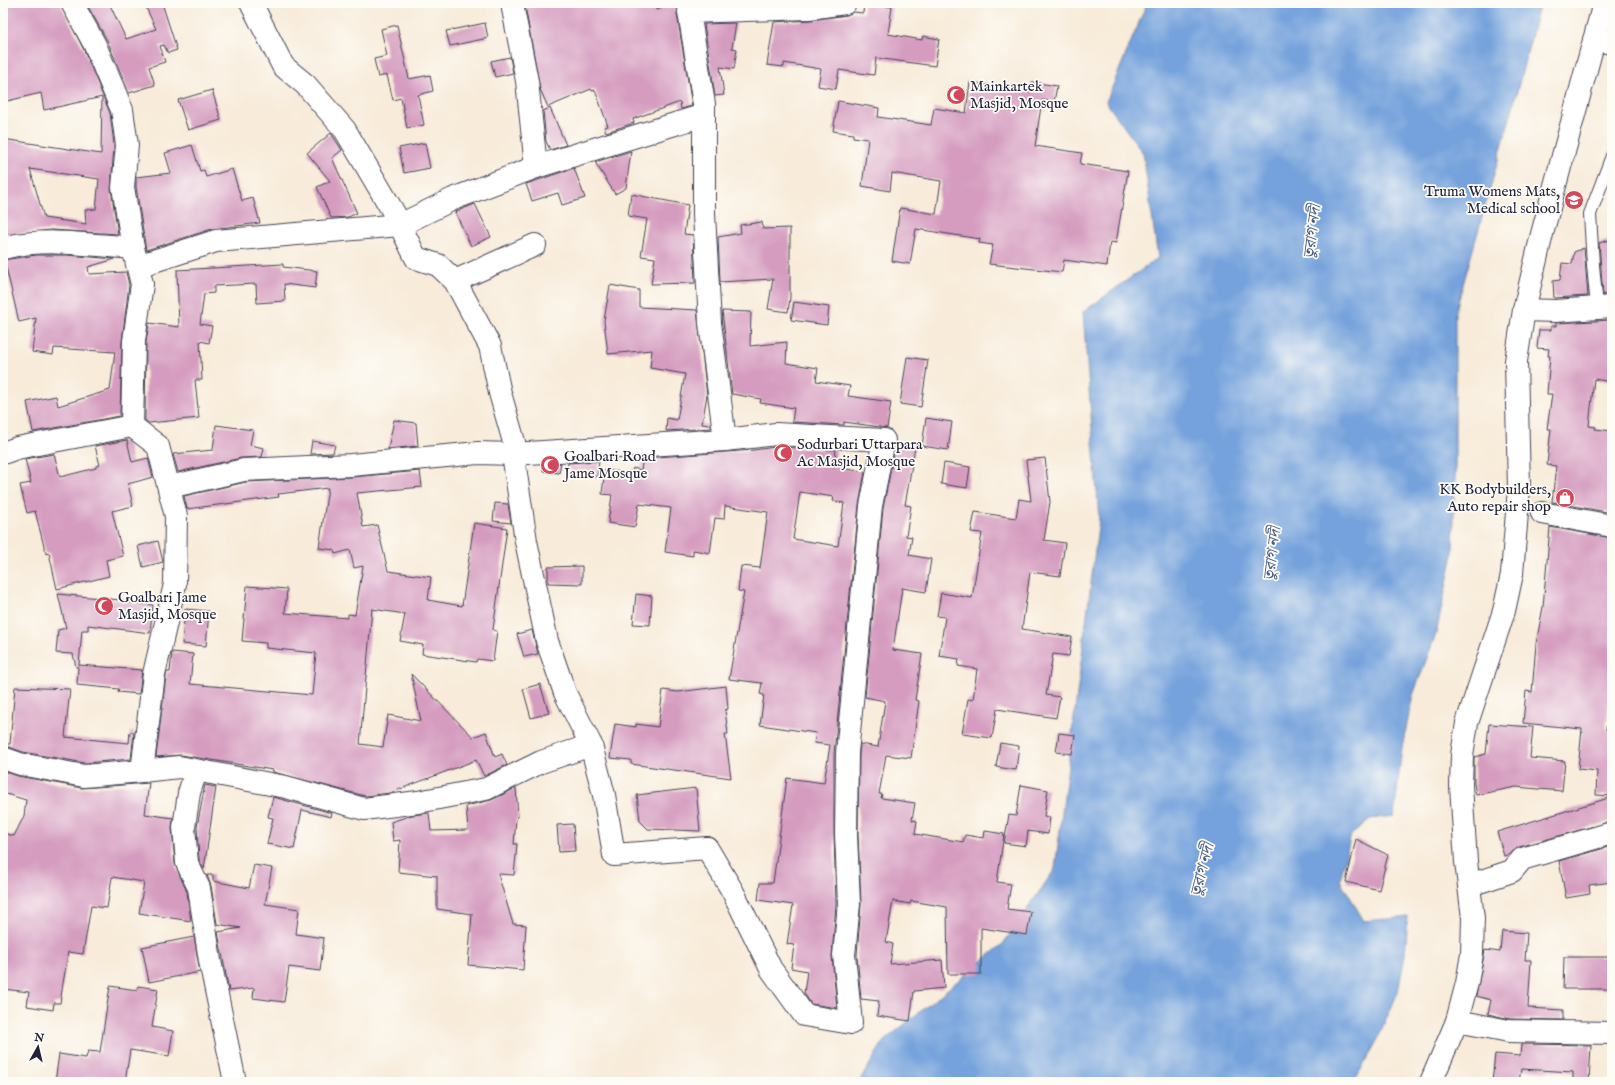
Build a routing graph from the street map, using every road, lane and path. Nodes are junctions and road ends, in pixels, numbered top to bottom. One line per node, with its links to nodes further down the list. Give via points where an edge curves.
1 (72, 3): 13 (main road, via 95,45 122,110 127,145 123,187)
2 (251, 3): 10 (main road, via 283,66 306,86 345,130)
3 (844, 3): 7 (main road, via 809,8 689,12)
4 (1604, 3): 6 (main road)
5 (516, 5): 9 (main road)
6 (1603, 41): 16 (main road, via 1544,226)
7 (704, 115): 9 (main road); 18 (main road, via 704,214 710,323)
8 (1612, 156): 15 (lane, via 1590,214 1592,265)
9 (536, 167): 10 (main road, via 453,199)
10 (400, 225): 13 (main road, via 216,241); 14 (main road, via 416,258 438,265)
11 (535, 245): 14 (main road)
12 (3, 248): 13 (main road, via 17,244 65,243)
13 (135, 257): 17 (main road, via 142,284 134,341)
14 (455, 281): 20 (main road, via 490,346 514,442)
15 (1605, 307): 16 (main road, via 1555,311)
16 (1524, 310): 29 (main road, via 1516,362 1519,488 1512,574 1502,618 1467,723 1462,755 1461,786)
17 (132, 426): 19 (main road, via 17,448); 21 (main road, via 158,446)
18 (725, 440): 20 (main road); 24 (main road, via 776,434 884,440 871,506 847,753 846,834 849,904 844,955 851,1024 804,1015 771,969 733,892 707,848 614,855 604,795)
19 (3, 453)
20 (513, 454): 21 (main road, via 478,453 351,465 244,470); 24 (main road, via 526,541 547,641 565,693)
21 (169, 487): 27 (main road, via 176,516 175,584 154,674)
22 (1542, 513): 23 (main road)
23 (1612, 526)
24 (591, 745): 26 (main road, via 541,762 486,789 364,810 286,787)
25 (3, 758): 27 (main road, via 20,764 84,776)
26 (196, 770): 27 (main road, via 179,767); 32 (main road, via 188,793 184,827 186,863 199,888 210,961)
27 (142, 771)
28 (1612, 833): 29 (main road, via 1522,859 1512,871)
29 (1470, 885): 30 (main road, via 1473,918 1472,954)
30 (1457, 1021): 31 (main road, via 1509,1031); 33 (main road)
31 (1612, 1033)
32 (235, 1082)
33 (1431, 1082)

